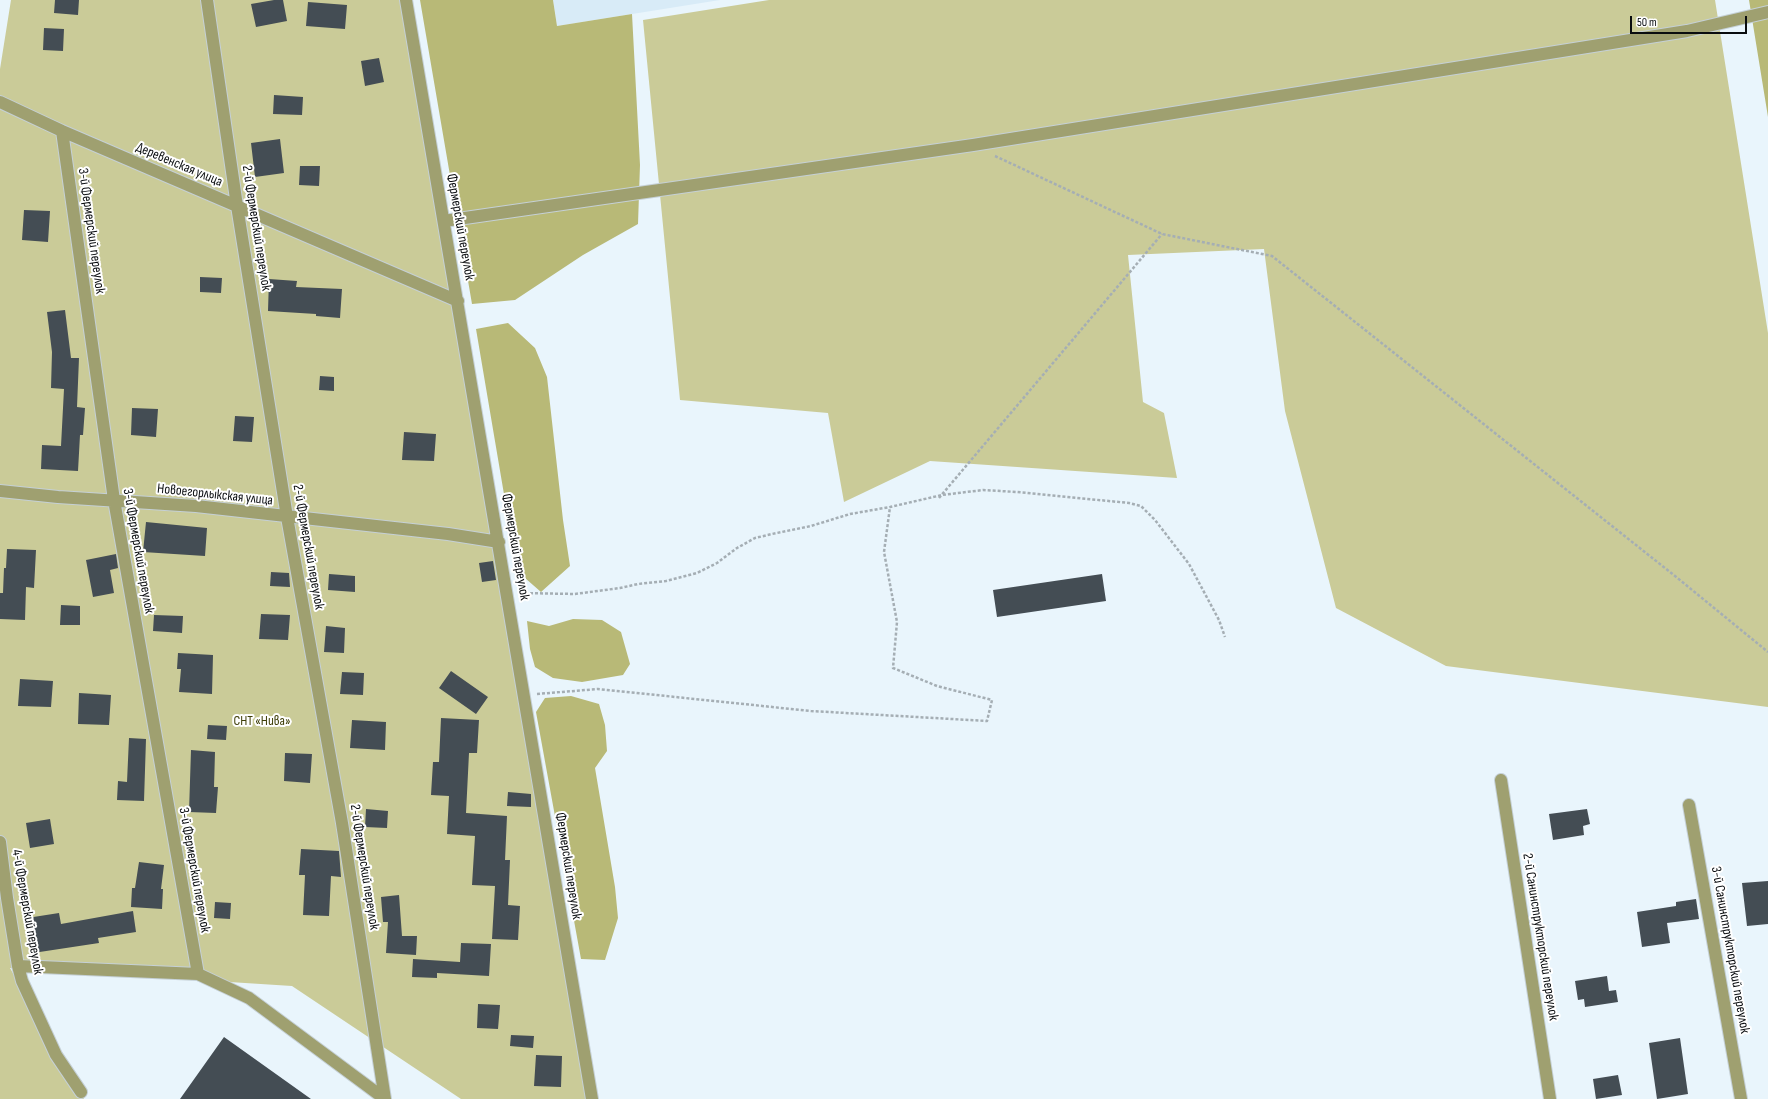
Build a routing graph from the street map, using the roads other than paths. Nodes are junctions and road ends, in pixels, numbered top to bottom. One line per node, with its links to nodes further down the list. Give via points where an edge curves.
1 (207, 0): 6 (street, 2-й Фермерский переулок)
2 (406, 0): 7 (street, Фермерский переулок)
3 (1768, 12): 7 (street, via 1687,31 980,144)
4 (0, 102): 5 (street, Деревенская улица)
5 (62, 131): 6 (street, Деревенская улица); 10 (street, 3-й Фермерский переулок)
6 (237, 206): 8 (street, Деревенская улица); 11 (street, 2-й Фермерский переулок)
7 (444, 221): 8 (street, Фермерский переулок)
8 (458, 301): 12 (street, Фермерский переулок)
9 (0, 491): 10 (street, Новоегорлыкская улица)
10 (114, 500): 11 (street, Новоегорлыкская улица, via 196,506); 17 (street, 3-й Фермерский переулок)
11 (287, 517): 12 (street, Новоегорлыкская улица); 19 (street, 2-й Фермерский переулок, via 342,823)
12 (499, 542): 20 (street, Фермерский переулок)
13 (1501, 780): 21 (street, 2-й Санинструкторский переулок)
14 (1689, 805): 22 (street, 3-й Санинструкторский переулок)
15 (0, 842): 16 (street, 4-й Фермерский переулок)
16 (18, 966): 17 (street); 18 (street, 4-й Фермерский переулок, via 22,981 56,1055)
17 (198, 974): 19 (street, via 250,998)
18 (81, 1092)
19 (385, 1099)
20 (592, 1099)
21 (1550, 1099)
22 (1741, 1099)

